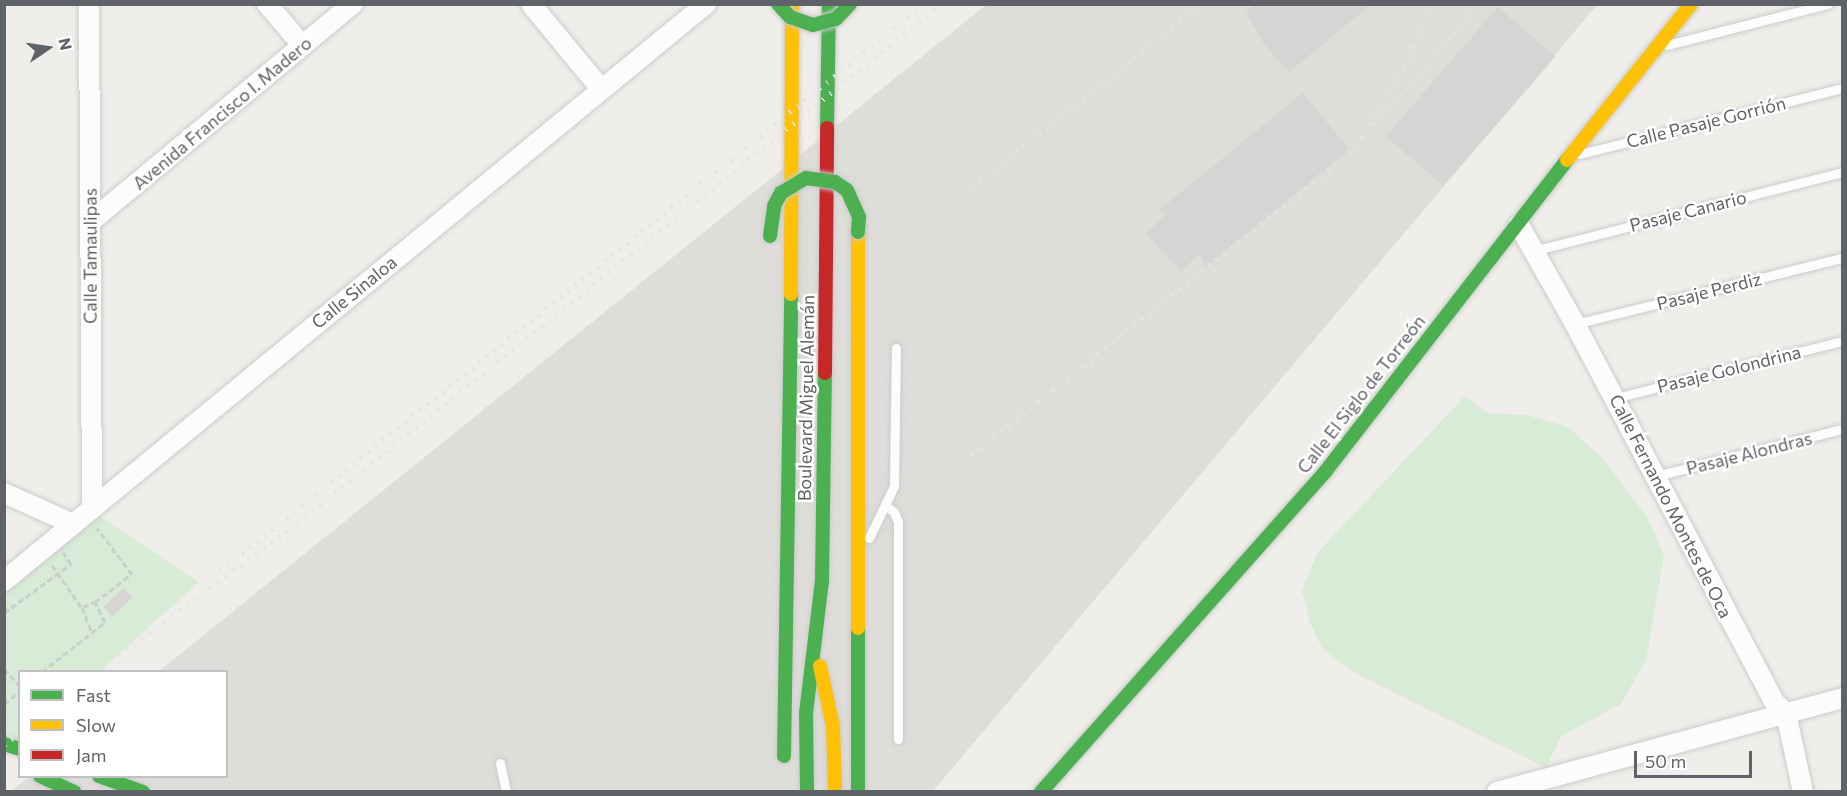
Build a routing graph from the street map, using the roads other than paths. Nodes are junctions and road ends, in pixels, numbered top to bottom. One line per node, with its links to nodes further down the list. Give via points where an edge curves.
1 (89, 4): 18 (street, Calle Tamaulipas)
2 (267, 4): 12 (street)
3 (353, 4): 12 (street, Avenida Francisco I. Madero)
4 (531, 4): 15 (street)
5 (706, 4): 15 (street, Calle Sinaloa)
6 (778, 4): 9 (main road, bridge, via 790,17 813,25 836,19)
7 (792, 4): 33 (main road, Boulevard Miguel Alemán)
8 (830, 4): 29 (main road, Boulevard Miguel Alemán)
9 (850, 4)
10 (1691, 4): 13 (main road, Calle El Siglo de Torreón)
11 (1828, 4): 13 (lane)
12 (303, 46): 18 (street, Avenida Francisco I. Madero)
13 (1656, 48): 16 (main road, Calle El Siglo de Torreón)
14 (1842, 88): 16 (lane, Calle Pasaje Gorrión)
15 (601, 89): 32 (street, Calle Sinaloa)
16 (1570, 156): 19 (main road, Calle El Siglo de Torreón)
17 (1842, 172): 21 (lane, Pasaje Canario)
18 (90, 222): 32 (street, Calle Tamaulipas)
19 (1519, 225): 21 (street, Calle Fernando Montes de Oca); 59 (main road, Calle El Siglo de Torreón, via 1412,355 1325,472)
20 (770, 241): 36 (main road, bridge, via 774,206 781,193 806,178 828,179 847,190 859,217)
21 (1533, 251): 23 (street, Calle Fernando Montes de Oca)
22 (1842, 258): 23 (lane, Pasaje Perdiz)
23 (1575, 324): 26 (street, Calle Fernando Montes de Oca)
24 (1842, 341): 26 (lane, Pasaje Golondrina)
25 (896, 348): 31 (lane, via 894,486)
26 (1615, 398): 28 (street, Calle Fernando Montes de Oca)
27 (1842, 429): 28 (lane, Pasaje Alondras)
28 (1655, 476): 45 (street, Calle Fernando Montes de Oca, via 1774,703)
29 (823, 487): 36 (main road); 42 (main road, Boulevard Miguel Alemán, via 822,581)
30 (4, 494): 34 (street)
31 (885, 505): 36 (lane, via 873,534); 47 (lane, via 898,522)
32 (92, 508): 34 (street, Calle Sinaloa)
33 (790, 510): 38 (main road); 43 (main road, Boulevard Miguel Alemán)
34 (73, 524): 37 (street, Calle Sinaloa)
35 (772, 536): 43 (main road)
36 (857, 549): 39 (lane); 58 (main road)
37 (4, 581)
38 (802, 585)
39 (847, 586)
40 (805, 605): 42 (main road)
41 (846, 630): 46 (lane)
42 (815, 652): 56 (main road, Boulevard Miguel Alemán, via 807,713); 57 (main road, via 830,706)
43 (784, 657): 50 (main road, Boulevard Miguel Alemán)
44 (1842, 698): 45 (street)
45 (1786, 713): 60 (street); 61 (street, Calle Fernando Montes de Oca)
46 (847, 730)
47 (898, 739)
48 (845, 746): 57 (lane)
49 (500, 763): 55 (lane)
50 (785, 769)
51 (42, 778): 53 (main road)
52 (102, 778): 54 (main road)
53 (75, 792)
54 (143, 792)
55 (506, 792)
56 (807, 792)
57 (835, 792)
58 (858, 792)
59 (1041, 792)
60 (1497, 792)
61 (1803, 792)

